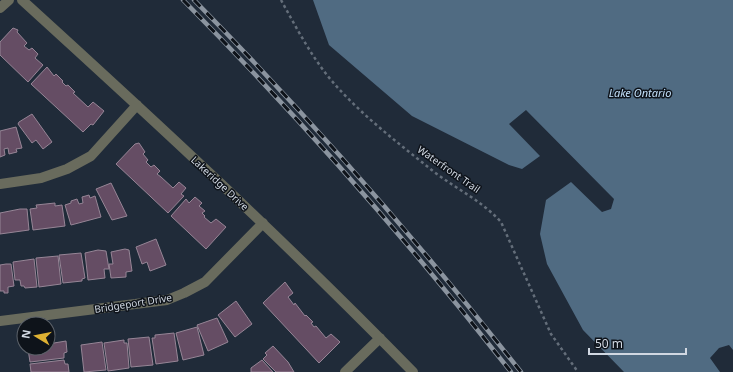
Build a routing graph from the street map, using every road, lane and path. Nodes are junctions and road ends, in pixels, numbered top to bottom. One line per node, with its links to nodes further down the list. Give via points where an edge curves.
1 (9, 0): 4 (street)
2 (22, 0): 5 (street, Lakeridge Drive)
3 (281, 0): 12 (path, Waterfront Trail, via 331,80 397,141 435,172 488,208 501,222 551,334)
4 (0, 8)
5 (137, 105): 6 (street, via 91,156 41,178); 7 (street, Lakeridge Drive)
6 (0, 184)
7 (263, 223): 8 (street, Bridgeport Drive, via 205,282 167,300); 9 (street, Lakeridge Drive)
8 (0, 321)
9 (380, 338): 10 (street); 11 (street, Lakeridge Drive)
10 (345, 372)
11 (413, 372)
12 (578, 372)

